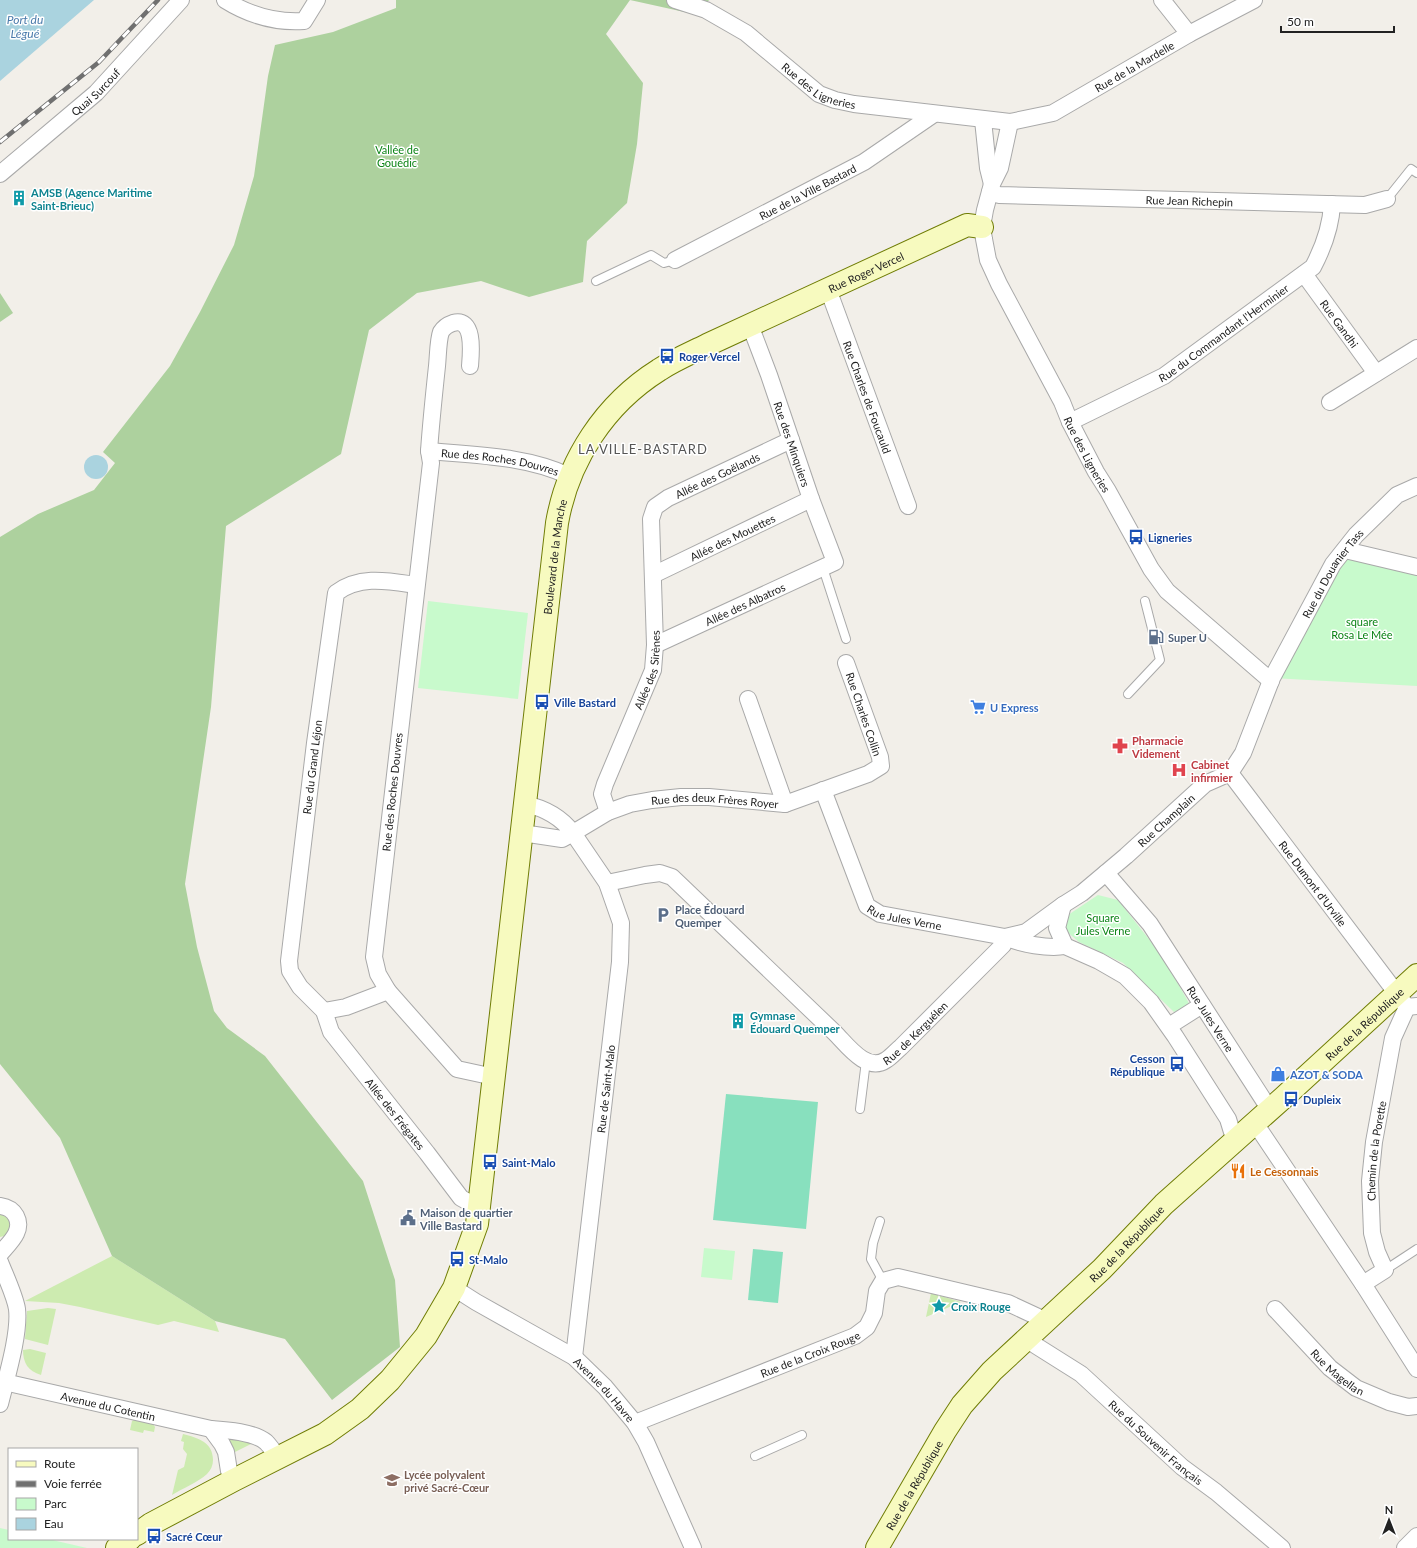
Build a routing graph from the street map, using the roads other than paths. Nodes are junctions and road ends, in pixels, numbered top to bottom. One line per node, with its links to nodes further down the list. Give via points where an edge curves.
1 (181, 0): 12 (street, Quai Surcouf, via 96,93)
2 (225, 0): 3 (street, via 259,16 281,22 304,21)
3 (317, 0)
4 (675, 0): 8 (street, Rue des Ligneries, via 706,10 746,33 819,94 854,104)
5 (1162, 0): 7 (street)
6 (1254, 0): 7 (street, Rue de la Mardelle)
7 (1189, 34): 10 (street, Rue de la Mardelle, via 1053,113)
8 (934, 114): 9 (street, Rue des Ligneries); 17 (street, Rue de la Ville Bastard, via 864,162)
9 (983, 120): 10 (street, Rue des Ligneries); 13 (street, Rue des Ligneries)
10 (1010, 122): 13 (street, Rue des Ligneries, via 1000,168)
11 (1417, 173): 14 (lane, via 1411,169)
12 (0, 174)
13 (991, 188): 15 (street, Rue Jean Richepin, via 999,195); 16 (street, Rue des Ligneries)
14 (1388, 199): 15 (street, Rue Jean Richepin, via 1365,206)
15 (1332, 204): 18 (street, Rue du Commandant l'Herminier, via 1332,215 1323,248 1313,268)
16 (982, 227): 20 (street, Rue Roger Vercel, via 967,225); 26 (street, Rue des Ligneries, via 988,260)
17 (675, 260): 19 (lane, via 664,263 651,255)
18 (1304, 274): 24 (street, Rue Gandhi); 26 (street, Rue du Commandant l'Herminier, via 1164,376)
19 (596, 281)
20 (828, 289): 21 (street, Rue Roger Vercel); 32 (street, Rue Charles de Foucauld)
21 (750, 325): 27 (street, Rue des Minquiers); 29 (street, Boulevard de la Manche, via 670,364 638,385 601,423)
22 (1417, 348): 24 (street)
23 (470, 366): 28 (street, Rue des Roches Douvres, via 470,334 466,326 457,322 447,325 441,333)
24 (1376, 373): 25 (street)
25 (1330, 402)
26 (1070, 422): 43 (street, Rue des Ligneries, via 1151,569 1167,591)
27 (791, 440): 31 (street, Rue des Minquiers); 33 (street, Allée des Goëlands, via 668,498 655,508)
28 (428, 451): 29 (street, Rue des Roches Douvres, via 531,463); 38 (street, Rue des Roches Douvres, via 431,463)
29 (570, 476): 49 (street, Boulevard de la Manche, via 560,503 557,523)
30 (1417, 486): 34 (street, Rue du Douanier Tass, via 1397,495 1356,535)
31 (811, 499): 35 (street, Rue des Minquiers); 37 (street, Allée des Mouettes)
32 (908, 506)
33 (651, 519): 37 (street, Allée des Sirènes)
34 (1345, 550): 36 (street); 43 (street, Rue du Douanier Tass, via 1333,564)
35 (829, 565): 40 (lane); 41 (street, Allée des Albatros)
36 (1417, 567)
37 (653, 575): 41 (street, Allée des Sirènes)
38 (416, 585): 60 (street, Rue des Roches Douvres, via 374,957 378,974); 63 (street, Rue du Grand Léjon, via 364,581 346,586 336,593 289,961 290,971 300,987)
39 (1145, 602): 44 (lane, via 1160,660)
40 (846, 639)
41 (655, 645): 51 (street, Allée des Sirènes, via 653,670 602,794)
42 (846, 663): 46 (street, Rue Charles Collin, via 880,756)
43 (1271, 681): 47 (street, via 1243,753)
44 (1128, 694)
45 (748, 699): 50 (street)
46 (881, 766): 48 (street, Rue des deux Frères Royer, via 868,774)
47 (1230, 773): 54 (street, Rue Champlain, via 1205,784); 61 (street, Rue Dumont d'Urville)
48 (823, 790): 50 (street, Rue des deux Frères Royer); 57 (street, Rue Jules Verne, via 867,906 880,914)
49 (525, 804): 52 (street, Boulevard de la Manche); 53 (street, Rue de Saint-Malo, via 550,812 566,824)
50 (785, 804): 51 (street, Rue des deux Frères Royer, via 681,797 630,804)
51 (608, 812): 53 (street, Rue des deux Frères Royer)
52 (522, 833): 53 (street, Rue des deux Frères Royer, via 562,839); 66 (street, Boulevard de la Manche)
53 (572, 833): 55 (street, Rue de Saint-Malo)
54 (1106, 874): 56 (street, Rue Champlain); 62 (street, Rue Jules Verne, via 1150,924)
55 (607, 883): 65 (street, Rue de Kerguélen, via 660,873 672,877 857,1056); 83 (street, Rue de Saint-Malo, via 621,923 620,962)
56 (1063, 905): 57 (street, Rue Champlain, via 1026,932); 58 (street, via 1057,928)
57 (1005, 937): 58 (street, Rue Jules Verne, via 1014,941 1056,948); 65 (street, Rue de Kerguélen, via 1003,944 885,1061)
58 (1065, 946): 64 (street, Rue Jules Verne, via 1125,976 1151,1002)
59 (1417, 975): 61 (street, Rue de la République)
60 (388, 991): 63 (street, via 346,1007); 66 (street, Rue des Roches Douvres, via 458,1069)
61 (1407, 1002): 68 (street, Rue de la République); 76 (street, Chemin de la Porette, via 1393,1038 1374,1142 1370,1181 1372,1233)
62 (1202, 1005): 64 (street); 68 (street, Rue Jules Verne)
63 (324, 1011): 71 (street, Allée des Frégates, via 331,1032 461,1198)
64 (1169, 1026): 69 (street, Rue Jules Verne, via 1228,1119)
65 (866, 1061): 67 (lane)
66 (494, 1077): 71 (street, Boulevard de la Manche)
67 (860, 1109)
68 (1262, 1117): 69 (street, Rue de la République); 78 (street, Rue Jules Verne)
69 (1237, 1138): 81 (street, Rue de la République, via 1164,1204 1102,1270)
70 (0, 1206): 74 (street, via 12,1210 19,1227)
71 (479, 1208): 79 (street, Boulevard de la Manche, via 477,1224)
72 (880, 1221): 77 (lane, via 871,1259)
73 (1417, 1249): 76 (lane)
74 (0, 1254)
75 (0, 1262): 85 (street, via 17,1309 16,1329)
76 (1385, 1270): 78 (street)
77 (883, 1281): 81 (street, via 898,1277 1008,1303); 88 (street, Rue de la Croix Rouge, via 877,1291 874,1313 867,1327 855,1336)
78 (1363, 1284): 84 (street, Rue Jules Verne)
79 (454, 1288): 83 (street, Avenue du Havre); 91 (street, Boulevard de la Manche, via 426,1336 390,1380 360,1409 325,1434)
80 (1275, 1309): 87 (street, Rue Magellan, via 1330,1368 1356,1388 1390,1402 1408,1407)
81 (1045, 1323): 82 (street, Rue de la République)
82 (1027, 1340): 99 (street, Rue de la République, via 992,1370 962,1405); 100 (street, Rue du Souvenir Français, via 1081,1374 1182,1467)
83 (574, 1357): 88 (street, Avenue du Havre, via 605,1387)
84 (1417, 1369)
85 (3, 1381): 86 (street); 89 (street, Avenue du Cotentin)
86 (0, 1404)
87 (1417, 1406)
88 (636, 1423): 98 (street, Avenue du Havre)
89 (211, 1429): 91 (street, Avenue du Cotentin, via 258,1437); 93 (street, via 226,1452 229,1471)
90 (802, 1435): 92 (lane)
91 (278, 1456): 93 (street, Boulevard de la Manche)
92 (755, 1456)
93 (234, 1480): 94 (street, Boulevard de la Manche, via 150,1524)
94 (138, 1533)
95 (1417, 1536): 101 (street)
96 (129, 1540): 97 (street)
97 (117, 1548)
98 (693, 1548)
99 (877, 1548)
100 (1282, 1548)
101 (1405, 1548)

